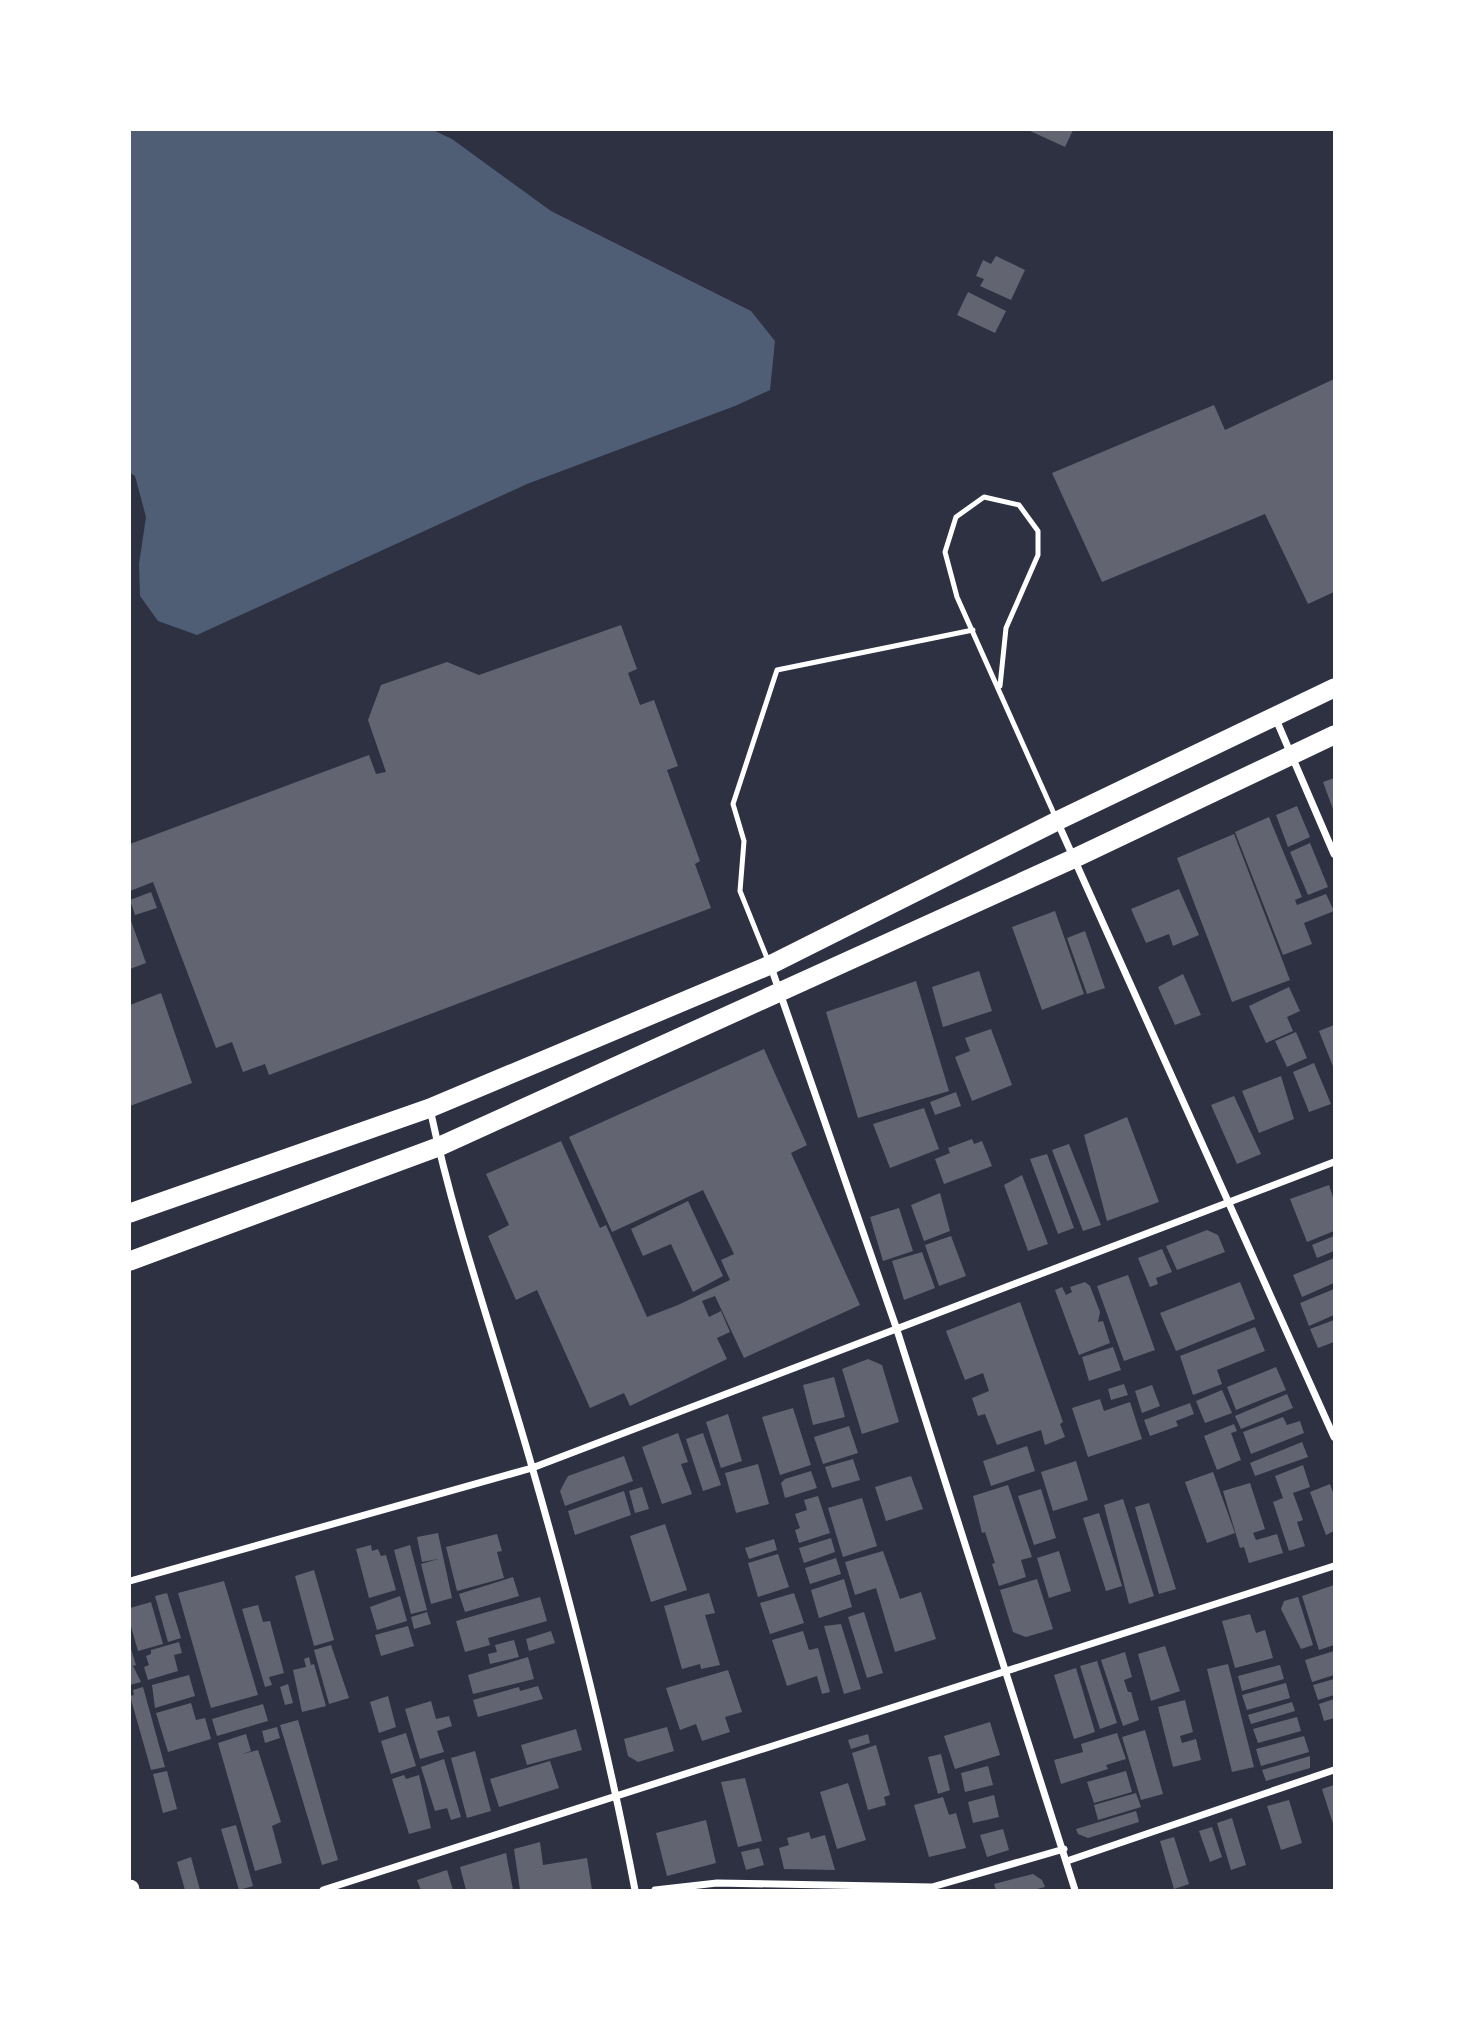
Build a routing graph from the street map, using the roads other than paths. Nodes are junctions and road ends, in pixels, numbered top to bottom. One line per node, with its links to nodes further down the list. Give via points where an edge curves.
1 (973, 630): 2 (lane); 2 (lane, via 957,597 945,552 956,517 984,497 1019,505 1038,531 1038,555 1006,628); 10 (lane, via 777,670 733,804 744,841 740,891)
2 (1000, 686): 7 (lane)
3 (1335, 688): 4 (highway)
4 (1275, 716): 6 (street); 7 (highway)
5 (1335, 735): 6 (highway)
6 (1292, 754): 8 (street); 9 (highway)
7 (1057, 821): 9 (street); 10 (highway)
8 (1335, 854)
9 (1075, 858): 11 (highway); 15 (street)
10 (770, 965): 11 (street); 12 (highway)
11 (779, 992): 13 (highway); 18 (street)
12 (430, 1108): 13 (street); 16 (highway)
13 (438, 1147): 17 (highway); 20 (street)
14 (1335, 1162): 15 (street)
15 (1231, 1201): 18 (street); 19 (street)
16 (130, 1213)
17 (130, 1261)
18 (896, 1327): 20 (street); 23 (street)
19 (1335, 1437)
20 (532, 1468): 22 (street); 25 (street)
21 (1335, 1566): 23 (street)
22 (130, 1581)
23 (1006, 1669): 25 (street); 26 (street)
24 (1335, 1770): 27 (street)
25 (617, 1797): 28 (street); 29 (street)
26 (1064, 1849): 27 (street); 30 (street, via 932,1887 717,1883)
27 (1067, 1861): 31 (street)
28 (323, 1891)
29 (635, 1891)
30 (654, 1891)
31 (1075, 1891)

